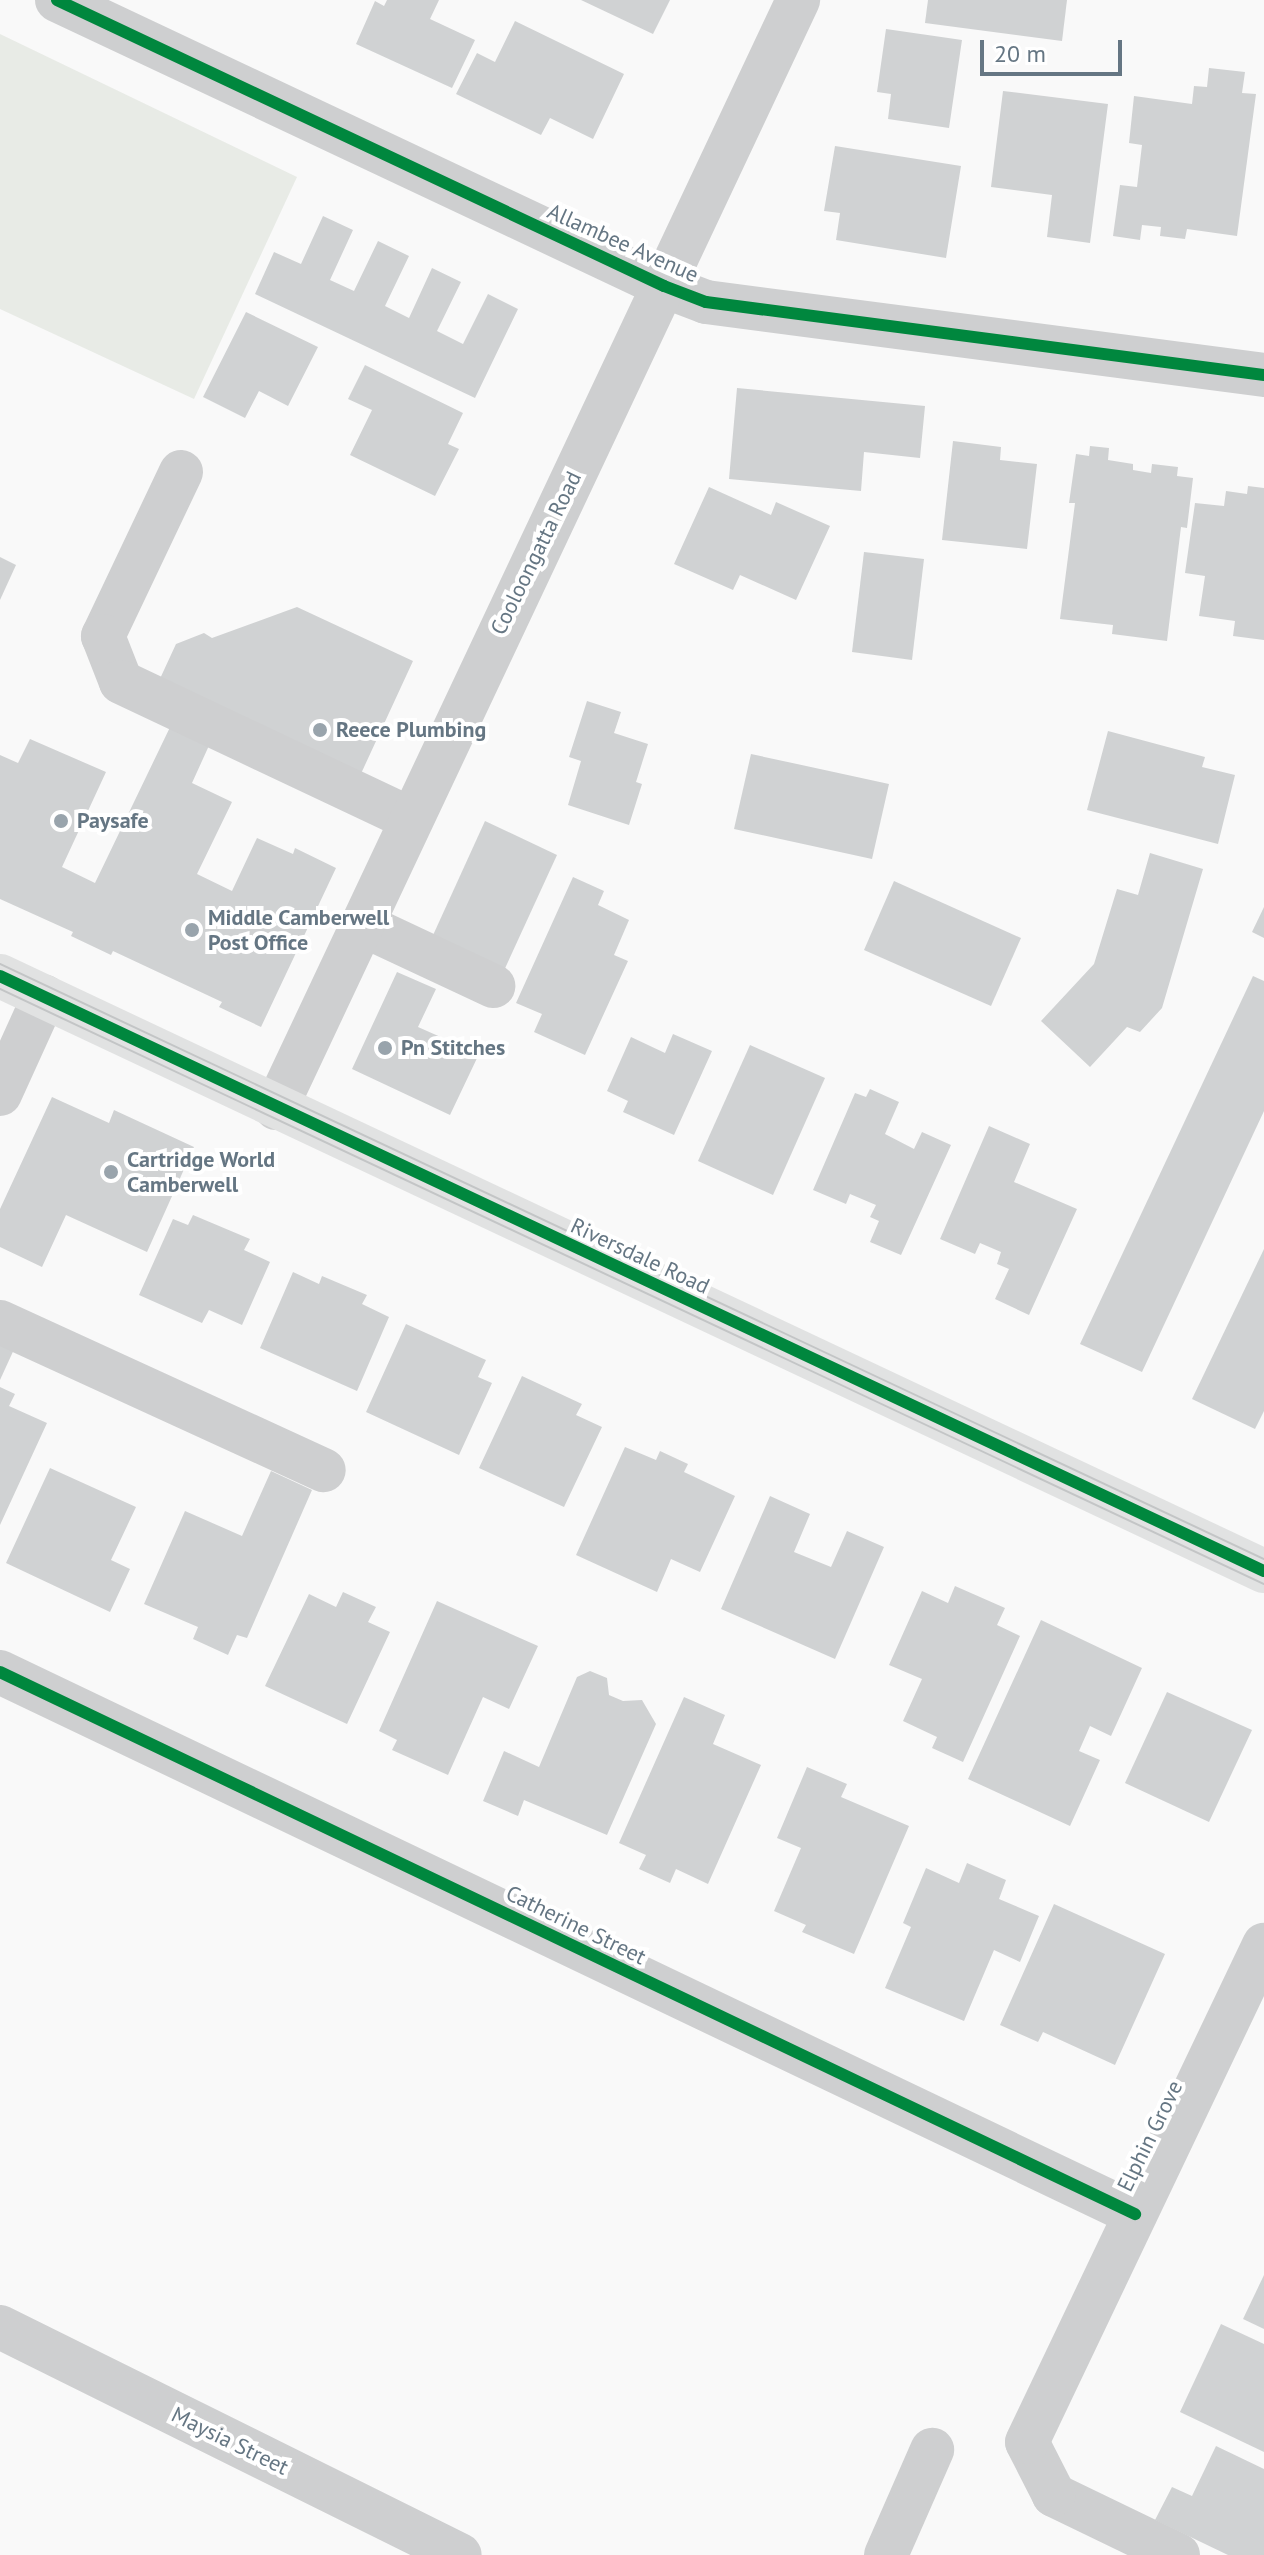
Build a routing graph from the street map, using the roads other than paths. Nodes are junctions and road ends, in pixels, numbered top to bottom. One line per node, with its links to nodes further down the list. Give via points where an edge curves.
1 (57, 0): 3 (street, Allambee Avenue)
2 (798, 0): 3 (street, Cooloongatta Road)
3 (664, 286): 4 (street, Allambee Avenue, via 706,302 770,312); 6 (street, Cooloongatta Road)
4 (1264, 375)
5 (181, 472): 6 (street, via 103,636 121,682)
6 (411, 819): 7 (street, Cooloongatta Road)
7 (363, 925): 9 (street); 12 (street, Cooloongatta Road)
8 (0, 976): 10 (main road, Riversdale Road)
9 (493, 986)
10 (44, 997): 11 (street); 12 (main road, Riversdale Road)
11 (0, 1094)
12 (276, 1108): 15 (main road, Riversdale Road)
13 (0, 1322): 14 (street)
14 (324, 1470)
15 (1264, 1571)
16 (0, 1672): 18 (street, Catherine Street)
17 (1264, 1945): 18 (street, Elphin Grove)
18 (1135, 2214): 23 (street, Elphin Grove, via 1027,2442 1054,2495)
19 (0, 2327): 21 (street, Maysia Street)
20 (932, 2450): 22 (street)
21 (460, 2555)
22 (886, 2555)
23 (1178, 2555)

